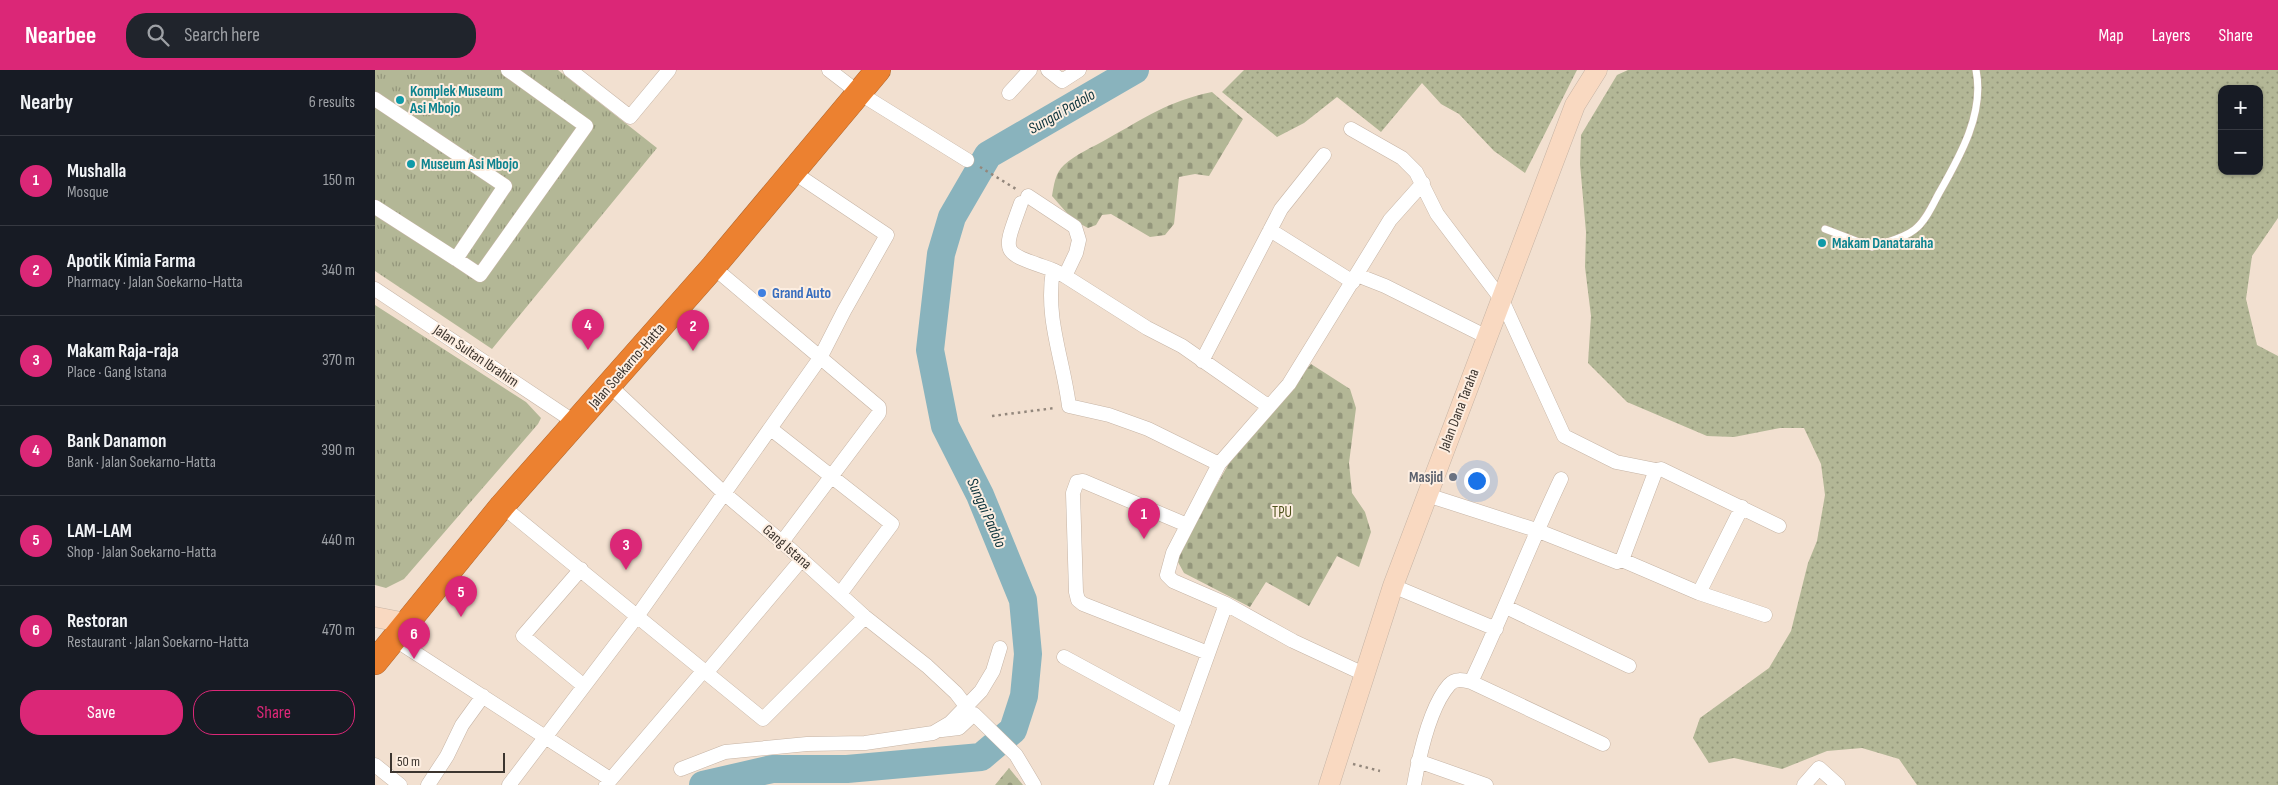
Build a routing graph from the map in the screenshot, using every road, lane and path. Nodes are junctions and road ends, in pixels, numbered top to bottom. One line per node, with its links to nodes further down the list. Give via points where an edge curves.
1 (508, 70): 23 (street, via 586,126 480,276)
2 (570, 70): 3 (street, via 631,117)
3 (669, 70)
4 (829, 70): 11 (street)
5 (878, 70): 11 (highway, Jalan Soekarno-Hatta)
6 (1030, 70): 12 (street)
7 (1048, 70): 8 (street, via 1062,81)
8 (1079, 70)
9 (1597, 70): 28 (street, Jalan Dana Taraha, via 1575,105)
10 (1976, 70): 21 (lane, via 1979,82 1965,144 1928,213 1915,230 1872,247)
11 (859, 93): 16 (street); 17 (highway, Jalan Soekarno-Hatta)
12 (1009, 93)
13 (375, 99): 23 (street, via 505,186)
14 (1351, 129): 18 (street, via 1402,158)
15 (1324, 154): 22 (street, via 1281,209)
16 (967, 160): 19 (path)
17 (793, 172): 24 (highway, Jalan Soekarno-Hatta); 30 (street, via 887,235)
18 (1423, 183): 26 (street, via 1390,220); 28 (street, via 1437,214)
19 (1024, 199): 25 (street, via 1075,227 1079,240); 25 (street, via 1007,240 1008,249 1015,256)
20 (375, 207): 23 (street)
21 (1825, 229)
22 (1270, 230): 26 (street); 31 (street)
23 (457, 259)
24 (713, 267): 30 (street); 32 (highway, Jalan Soekarno-Hatta)
25 (1059, 273): 31 (street); 33 (street, via 1050,291 1051,317)
26 (1355, 278): 29 (street, via 1385,286); 34 (street, via 1289,384)
27 (375, 289): 36 (street, Jalan Sultan Ibrahim)
28 (1502, 300): 29 (street, Jalan Dana Taraha); 39 (street, via 1564,436 1616,462)
29 (1487, 337): 43 (street, Jalan Dana Taraha)
30 (820, 358): 37 (street); 40 (street, via 879,406 873,421)
31 (1202, 361): 34 (street)
32 (610, 386): 36 (highway, Jalan Soekarno-Hatta); 42 (street, Gang Istana)
33 (1069, 406): 35 (path); 38 (street, via 1109,415 1148,429)
34 (1268, 406): 38 (street)
35 (992, 416)
36 (576, 423): 44 (highway, Jalan Soekarno-Hatta)
37 (771, 429): 40 (street); 42 (street)
38 (1219, 464): 46 (street)
39 (1655, 470): 45 (street, via 1661,469); 51 (street)
40 (830, 478): 49 (street); 55 (street, via 892,524)
41 (1561, 479): 48 (street)
42 (725, 494): 49 (street, Gang Istana); 58 (street)
43 (1427, 495): 48 (street); 53 (street, Jalan Dana Taraha)
44 (502, 506): 52 (street); 63 (highway, Jalan Soekarno-Hatta)
45 (1742, 507): 47 (street); 54 (street)
46 (1187, 525): 56 (street, via 1173,553 1167,575 1173,581); 65 (street, via 1083,481 1077,482 1073,494 1076,592 1083,604)
47 (1779, 526)
48 (1536, 530): 51 (street, via 1617,562); 57 (street)
49 (782, 542): 50 (street, Gang Istana)
50 (802, 560): 55 (street, Gang Istana); 68 (street)
51 (1622, 560): 54 (street)
52 (581, 569): 58 (street); 71 (street, via 523,636)
53 (1393, 586): 62 (street); 69 (street, Jalan Dana Taraha)
54 (1699, 593): 59 (street)
55 (840, 594): 60 (street, Gang Istana)
56 (1226, 604): 65 (street); 69 (street, via 1293,641)
57 (1506, 607): 62 (street); 67 (street)
58 (637, 615): 68 (street); 71 (street)
59 (1765, 615)
60 (865, 616): 68 (street, via 763,719); 73 (street, Gang Istana, via 927,666)
61 (375, 618): 63 (street)
62 (1496, 629): 70 (street)
63 (386, 645): 72 (street)
64 (1000, 648): 73 (street, via 993,671 981,691)
65 (1208, 653): 74 (street)
66 (1064, 657): 74 (street)
67 (1629, 666)
68 (705, 671): 83 (street)
69 (1364, 674): 78 (street, Jalan Dana Taraha)
70 (1471, 682): 77 (street); 79 (street, via 1461,679 1450,684 1434,714)
71 (585, 686): 76 (street)
72 (483, 696): 76 (street); 86 (street)
73 (966, 706): 75 (street)
74 (1184, 722): 88 (street)
75 (940, 730): 81 (street, via 865,743 807,744 725,752); 84 (street, via 959,728 974,714 1015,755)
76 (546, 738): 83 (street); 87 (street)
77 (1603, 744)
78 (1337, 759): 82 (path); 89 (street, Jalan Dana Taraha)
79 (1418, 761): 90 (street); 91 (street)
80 (375, 765): 85 (street)
81 (681, 769)
82 (1380, 771)
83 (608, 782)
84 (1029, 784)
85 (400, 785)
86 (428, 785)
87 (509, 785)
88 (1161, 785)
89 (1329, 785)
90 (1414, 785)
91 (1486, 785)
92 (1804, 785): 93 (street, via 1819,768)
93 (1838, 785)

